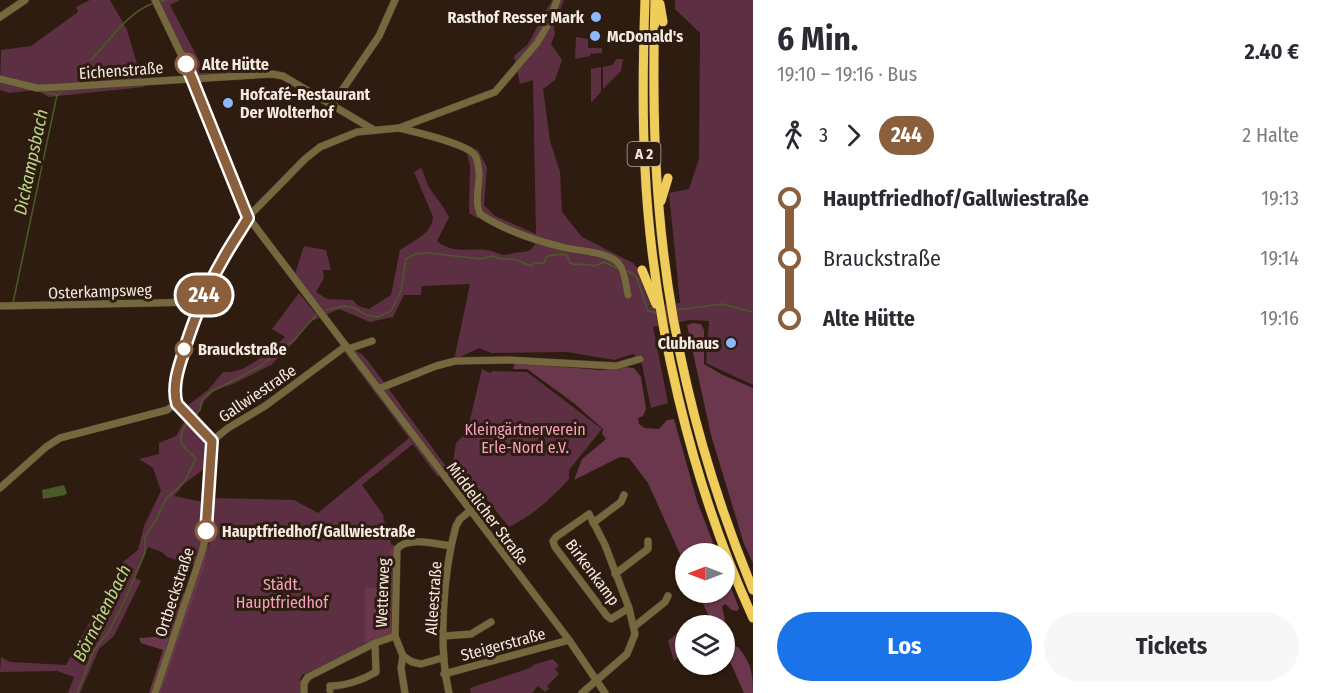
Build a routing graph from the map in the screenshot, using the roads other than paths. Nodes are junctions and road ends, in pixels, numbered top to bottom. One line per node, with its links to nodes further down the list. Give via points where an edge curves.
1 (25, 0): 7 (street)
2 (156, 0): 10 (street, Middelicher Straße)
3 (395, 0): 11 (street, via 379,36)
4 (557, 0): 12 (street, via 537,43 495,92)
5 (645, 0): 20 (highway, A 2, via 645,170)
6 (657, 0): 8 (highway); 15 (highway, A 2, via 653,116)
7 (0, 17)
8 (663, 22)
9 (0, 79): 10 (street, Eichenstraße, via 37,88)
10 (193, 79): 11 (street, Eichenstraße, via 283,76); 16 (street, Middelicher Straße)
11 (332, 105): 13 (street, Eichenstraße)
12 (399, 128): 13 (street); 18 (street, via 453,143 473,153 479,170 480,214 516,232 564,248 594,252 616,262)
13 (374, 130): 16 (street, via 357,132 320,147)
14 (668, 178): 15 (highway)
15 (659, 210): 20 (highway, A 2)
16 (248, 218): 19 (street); 24 (street, Middelicher Straße)
17 (642, 270): 20 (highway)
18 (628, 295)
19 (201, 302): 21 (street, Osterkampsweg); 27 (street, via 179,368)
20 (663, 305): 22 (highway); 22 (highway, A 2)
21 (0, 306)
22 (670, 329): 36 (highway, A 2, via 714,485); 39 (highway, A 2, via 683,413 704,488)
23 (372, 340): 24 (street)
24 (351, 346): 26 (street, Middelicher Straße); 28 (street, Gallwiestraße)
25 (640, 359): 26 (street, via 616,366 455,361)
26 (378, 389): 31 (street, Middelicher Straße)
27 (177, 404): 28 (street); 29 (street, via 60,438)
28 (212, 441): 51 (street, Ortbeckstraße, via 207,530)
29 (0, 488)
30 (624, 495): 32 (street, Birkenkamp, via 621,502)
31 (470, 511): 34 (street, Alleestraße, via 456,526); 44 (street, Middelicher Straße)
32 (593, 523): 35 (street, Birkenkamp); 38 (street, Birkenkamp, via 589,514 556,537 555,547 611,619)
33 (648, 541): 35 (street, Birkenkamp, via 648,549)
34 (452, 546): 42 (street, Wetterweg, via 407,542 397,549); 43 (street, Alleestraße)
35 (615, 574): 38 (street, Birkenkamp)
36 (753, 590)
37 (668, 596): 41 (street)
38 (628, 608): 41 (street, Birkenkamp)
39 (753, 618)
40 (491, 622): 43 (street, via 471,634)
41 (635, 626): 49 (street, via 634,642 627,654)
42 (394, 636): 45 (street); 46 (street, Wetterweg)
43 (444, 636): 47 (street, Alleestraße)
44 (569, 640): 48 (street, Steigerstraße); 49 (street, Middelicher Straße)
45 (375, 643): 50 (street, via 376,672 360,681 330,686); 52 (street, via 308,677)
46 (403, 656): 47 (street, via 421,664); 53 (street, Wetterweg)
47 (442, 658): 48 (street, Alleestraße)
48 (444, 674): 54 (street, Alleestraße)
49 (598, 680): 55 (street); 56 (street, Middelicher Straße)
50 (330, 690)
51 (155, 693)
52 (304, 693)
53 (405, 693)
54 (449, 693)
55 (582, 693)
56 (606, 693)

